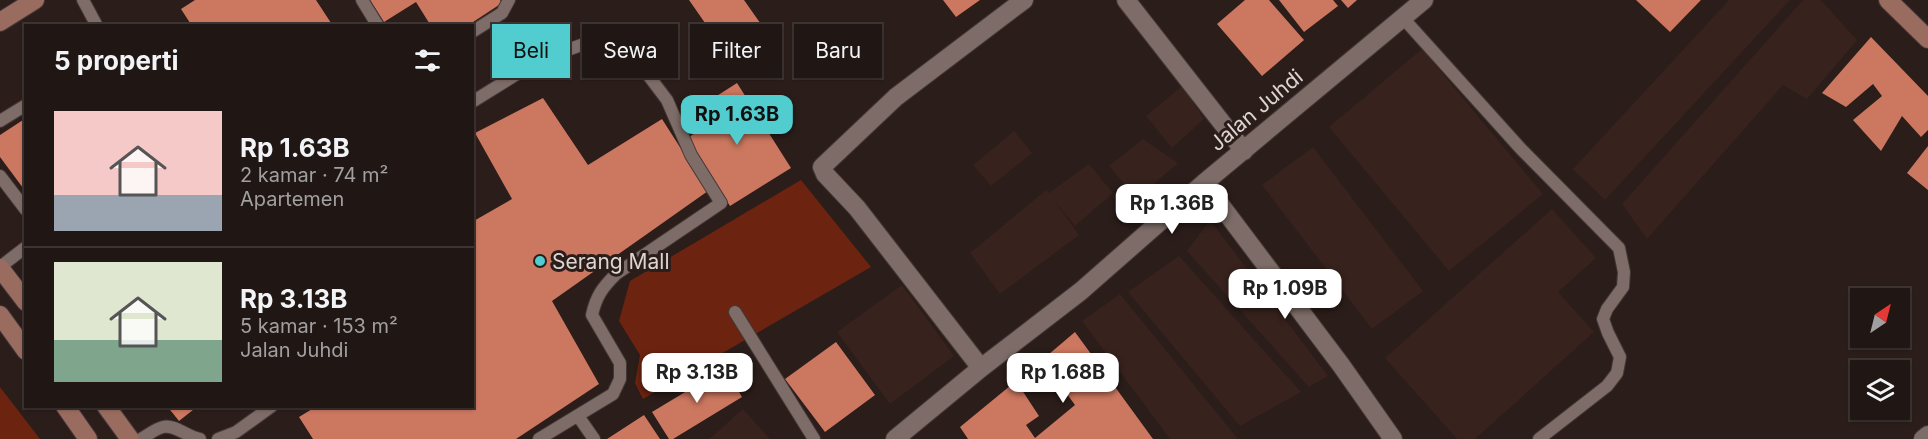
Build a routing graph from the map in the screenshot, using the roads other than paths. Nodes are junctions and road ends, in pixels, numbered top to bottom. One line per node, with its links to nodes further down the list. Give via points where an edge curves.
1 (35, 0): 10 (main road)
2 (83, 0): 11 (lane)
3 (362, 0): 12 (lane)
4 (509, 0): 13 (lane, via 502,13)
5 (1024, 0): 28 (street, via 896,97 822,167)
6 (1126, 0): 18 (street)
7 (1424, 0): 9 (street, Jalan Juhdi)
8 (1888, 0): 14 (main road)
9 (1403, 18): 18 (street, Jalan Juhdi); 44 (lane, via 1521,149 1619,248 1623,287 1603,319 1620,357 1617,372 1607,386)
10 (0, 22)
11 (96, 24)
12 (377, 24)
13 (474, 32)
14 (1928, 39)
15 (474, 101): 32 (lane, via 548,57 584,44 611,46 642,67 667,100 692,155 721,203 602,287 592,315 620,363 620,379 613,394)
16 (24, 106): 17 (lane)
17 (0, 121)
18 (1244, 151): 20 (street, Jalan Juhdi)
19 (0, 176): 21 (lane)
20 (1204, 183): 28 (street, Jalan Juhdi, via 1082,291); 43 (street)
21 (24, 207)
22 (24, 249): 23 (lane)
23 (0, 267): 24 (main road)
24 (24, 299)
25 (735, 312): 41 (lane)
26 (0, 315): 27 (main road)
27 (24, 348)
28 (981, 368): 42 (street, Jalan Juhdi)
29 (66, 408): 34 (main road)
30 (107, 408): 35 (main road)
31 (269, 408): 38 (lane, via 236,432)
32 (578, 416): 39 (lane); 40 (lane)
33 (1928, 435): 45 (street)
34 (88, 439)
35 (130, 439)
36 (141, 439): 37 (lane, via 163,427 172,427)
37 (200, 439)
38 (218, 439)
39 (539, 439)
40 (594, 439)
41 (814, 439)
42 (896, 439)
43 (1393, 439)
44 (1539, 439)
45 (1923, 439)

